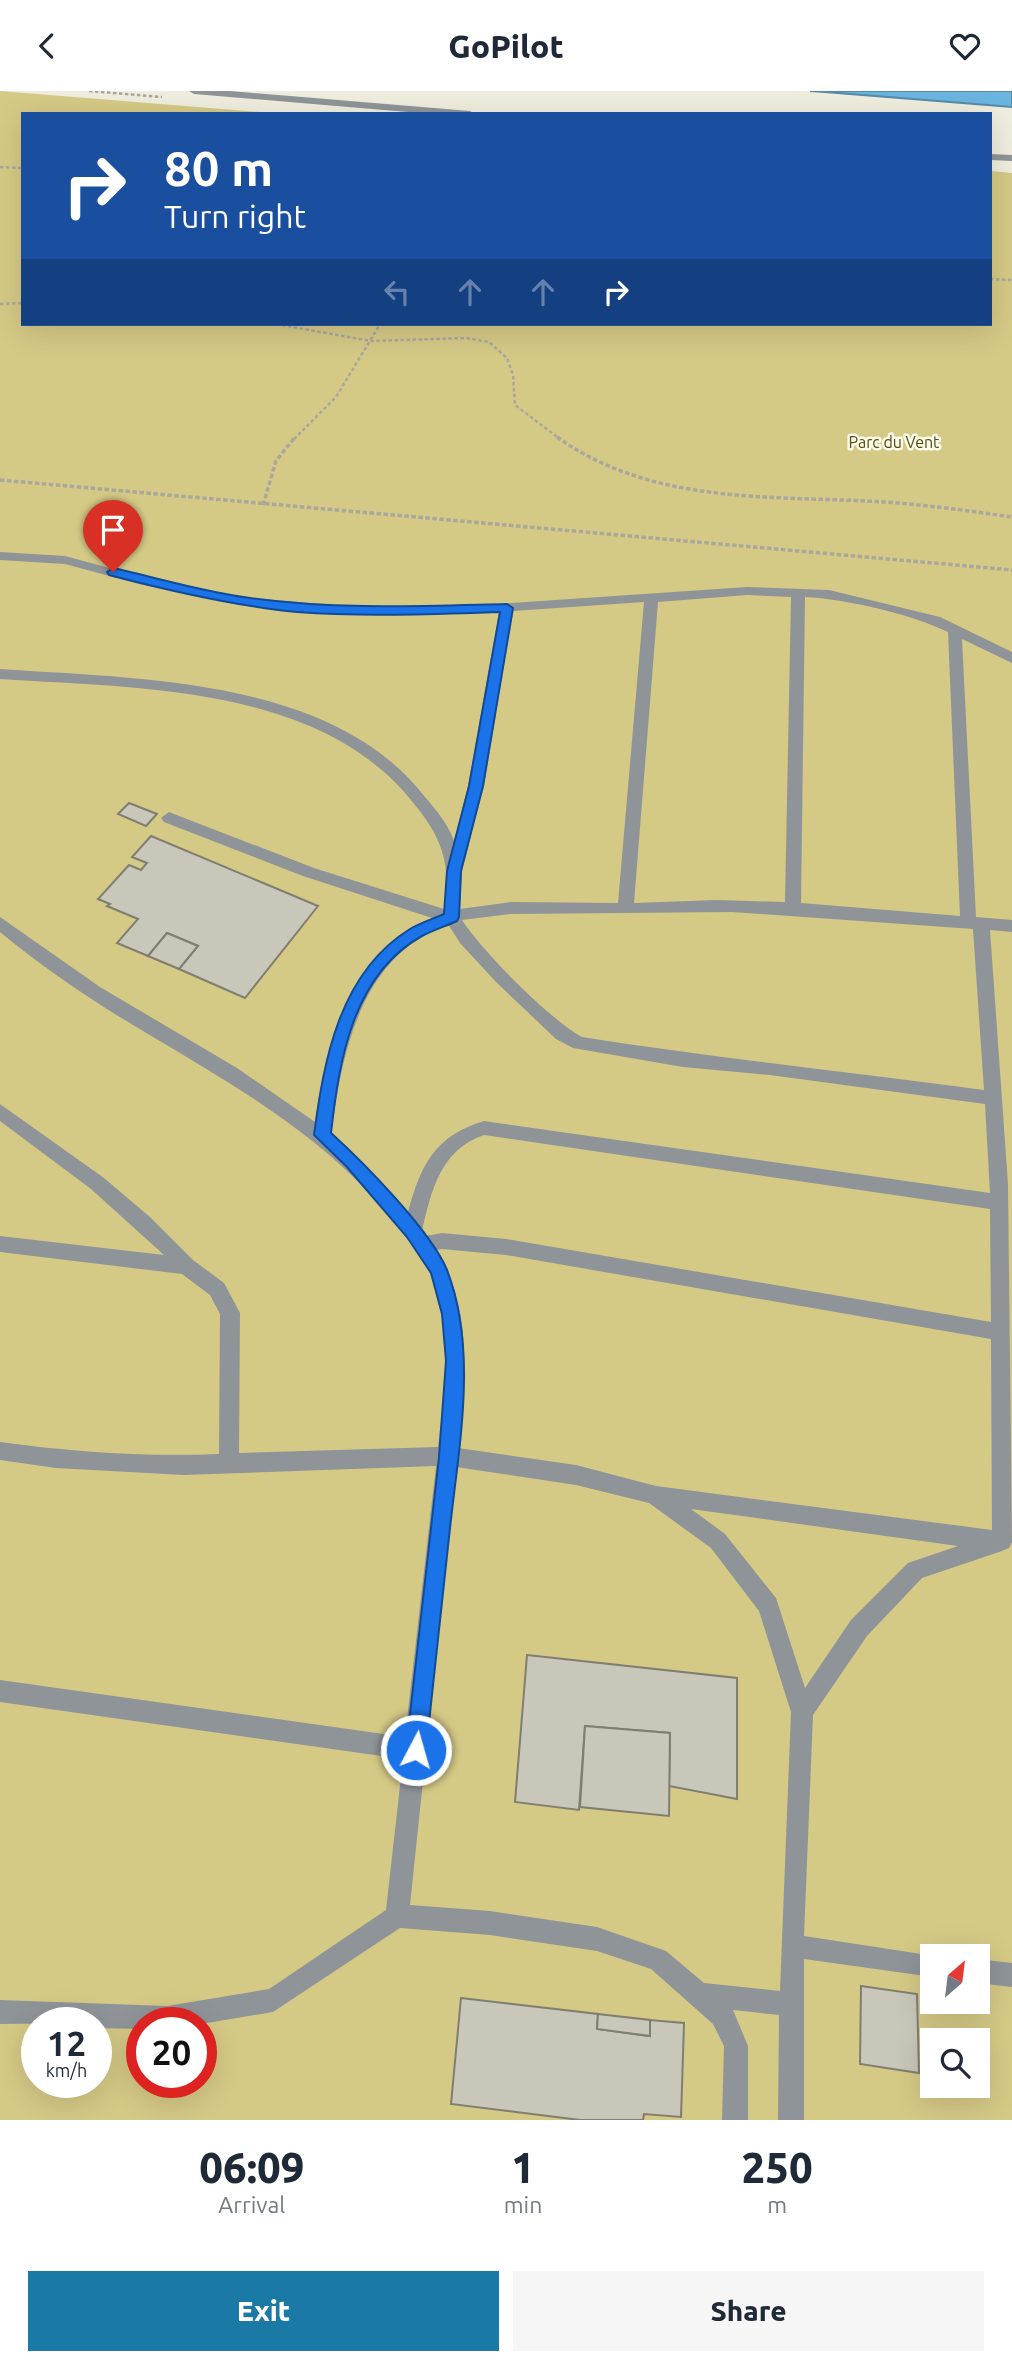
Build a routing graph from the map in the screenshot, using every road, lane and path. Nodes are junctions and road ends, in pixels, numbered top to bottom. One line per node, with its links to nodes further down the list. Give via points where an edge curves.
1 (194, 91): 2 (street)
2 (446, 112)
3 (992, 157): 4 (street)
4 (1012, 158)
5 (0, 167): 6 (path)
6 (21, 168)
7 (992, 279): 8 (path)
8 (1012, 280)
9 (21, 303): 10 (path)
10 (0, 304)
11 (287, 326): 13 (path)
12 (379, 326): 13 (path)
13 (371, 341): 15 (path, via 336,397 276,461); 16 (path, via 466,338 489,342 507,358 515,405 602,464 644,478 693,490 885,502)
14 (0, 480): 15 (path)
15 (263, 505): 18 (path)
16 (1012, 517)
17 (0, 556): 21 (street, via 65,560 247,602 299,608)
18 (1012, 570)
19 (798, 591): 20 (street); 22 (street, via 878,603); 28 (street)
20 (651, 597): 21 (street); 27 (street)
21 (507, 608): 26 (street, via 476,786)
22 (955, 629): 23 (street); 31 (street)
23 (1012, 658)
24 (0, 674): 26 (street, via 128,682 220,695 326,727 399,774 441,827)
25 (169, 818): 29 (street, via 313,876)
26 (454, 871): 29 (street)
27 (626, 908): 28 (street); 29 (street, via 497,909)
28 (793, 909): 31 (street)
29 (452, 917): 33 (street, via 502,977 562,1034 579,1043); 35 (street, via 415,933 367,980 344,1022 330,1073)
30 (0, 923): 35 (street, via 153,1029 205,1057)
31 (974, 923): 32 (street); 33 (street)
32 (1012, 926)
33 (993, 1098): 36 (street)
34 (0, 1111): 39 (street, via 112,1194)
35 (322, 1135): 37 (street, via 353,1163)
36 (1003, 1192): 37 (street, via 484,1128 468,1131 444,1149 429,1173 422,1191); 40 (street)
37 (417, 1238): 40 (street, via 506,1247); 42 (street, via 439,1271 450,1314 455,1361)
38 (0, 1244): 39 (street)
39 (186, 1266): 43 (street, via 217,1289 230,1313)
40 (1000, 1332): 45 (street)
41 (0, 1451): 43 (street, via 56,1459)
42 (448, 1457): 43 (street); 44 (street, via 576,1475); 48 (street)
43 (229, 1463)
44 (654, 1495): 45 (street); 47 (street, via 718,1541 768,1605)
45 (1007, 1542): 47 (street, via 915,1570 859,1628)
46 (0, 1691): 48 (street)
47 (802, 1711): 50 (street)
48 (416, 1750): 49 (street)
49 (397, 1916): 54 (street, via 489,1923 597,1939 658,1959); 56 (street, via 273,2000 167,2018)
50 (792, 1946): 51 (street); 55 (street)
51 (920, 1963)
52 (990, 1972): 53 (street)
53 (1012, 1975)
54 (701, 1995): 55 (street); 57 (street, via 722,2015 736,2046)
55 (791, 2004): 58 (street)
56 (0, 2012)
57 (735, 2120)
58 (791, 2120)

